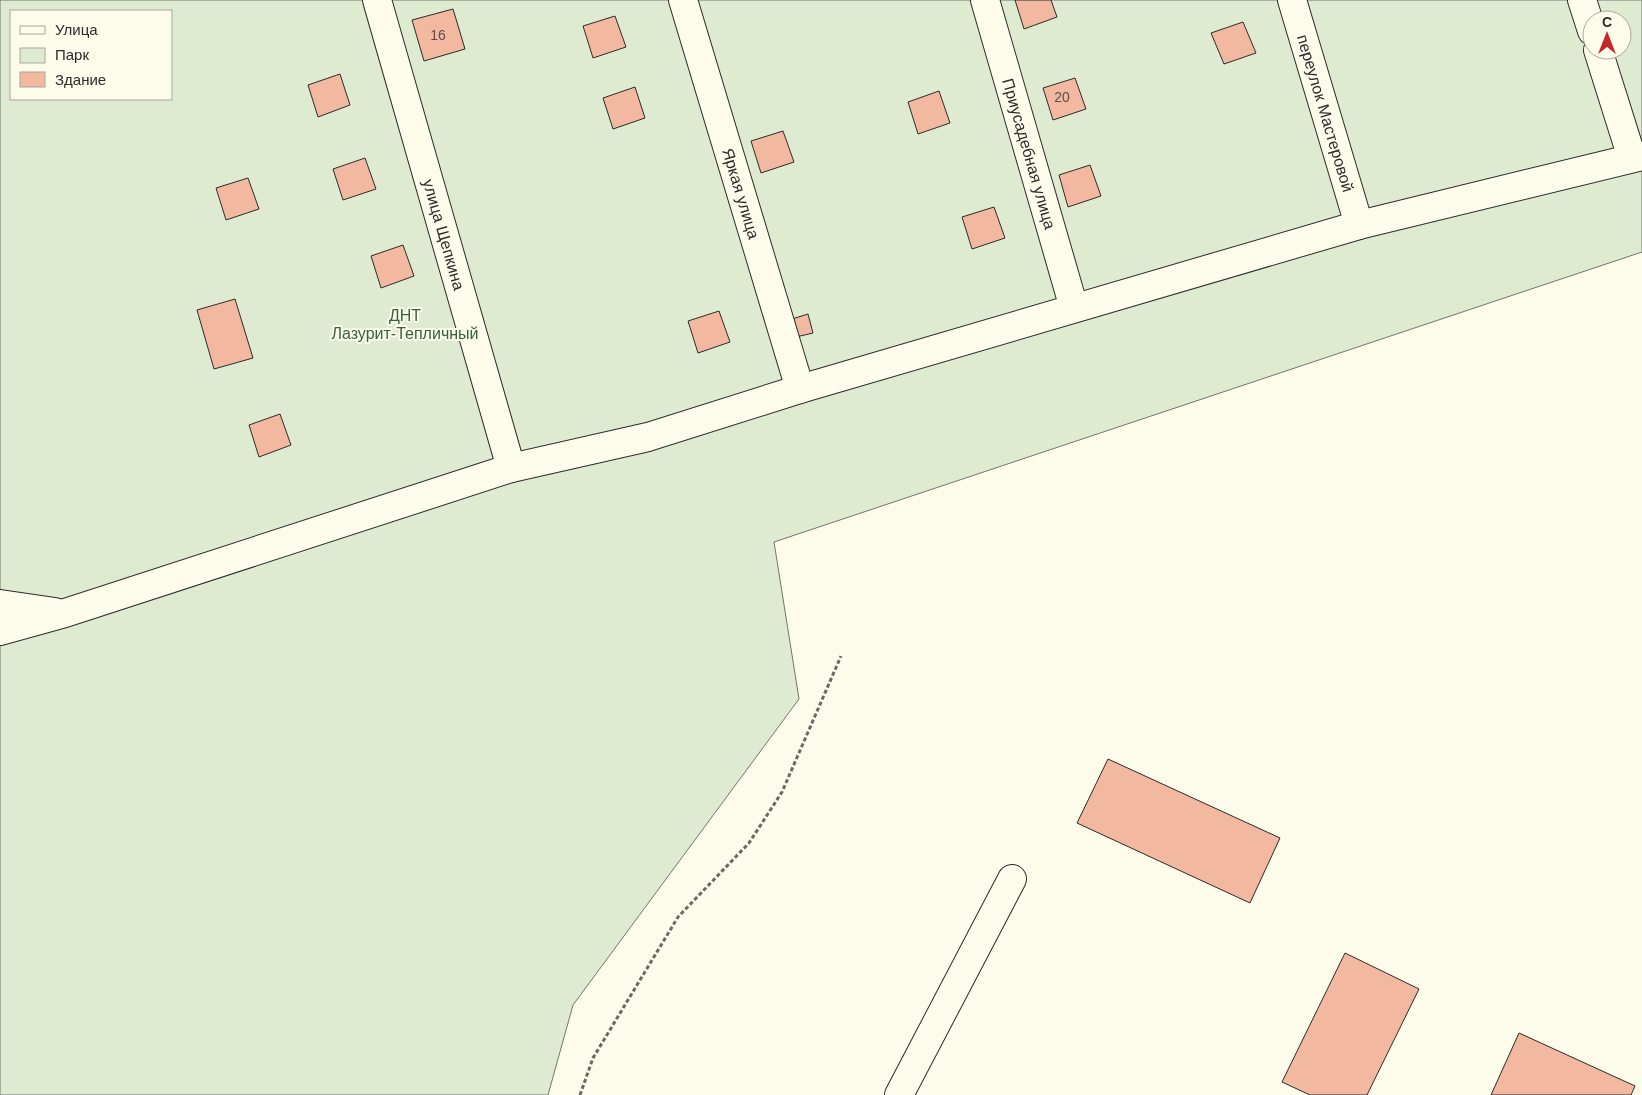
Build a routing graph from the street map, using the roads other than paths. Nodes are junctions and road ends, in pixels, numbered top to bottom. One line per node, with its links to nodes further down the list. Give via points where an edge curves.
1 (377, 0): 10 (street, улица Щепкина)
2 (684, 0): 9 (street, Яркая улица)
3 (984, 0): 8 (street, Приусадебная улица)
4 (1292, 0): 7 (street, переулок Мастеровой)
5 (1602, 60): 6 (street)
6 (1637, 157): 7 (street)
7 (1359, 226): 8 (street)
8 (1074, 308): 9 (street)
9 (800, 389): 10 (street, via 648,437)
10 (511, 468): 12 (street)
11 (0, 604): 12 (street)
12 (65, 614): 13 (street)
13 (0, 631)
14 (1012, 879): 15 (street)
15 (899, 1095)

